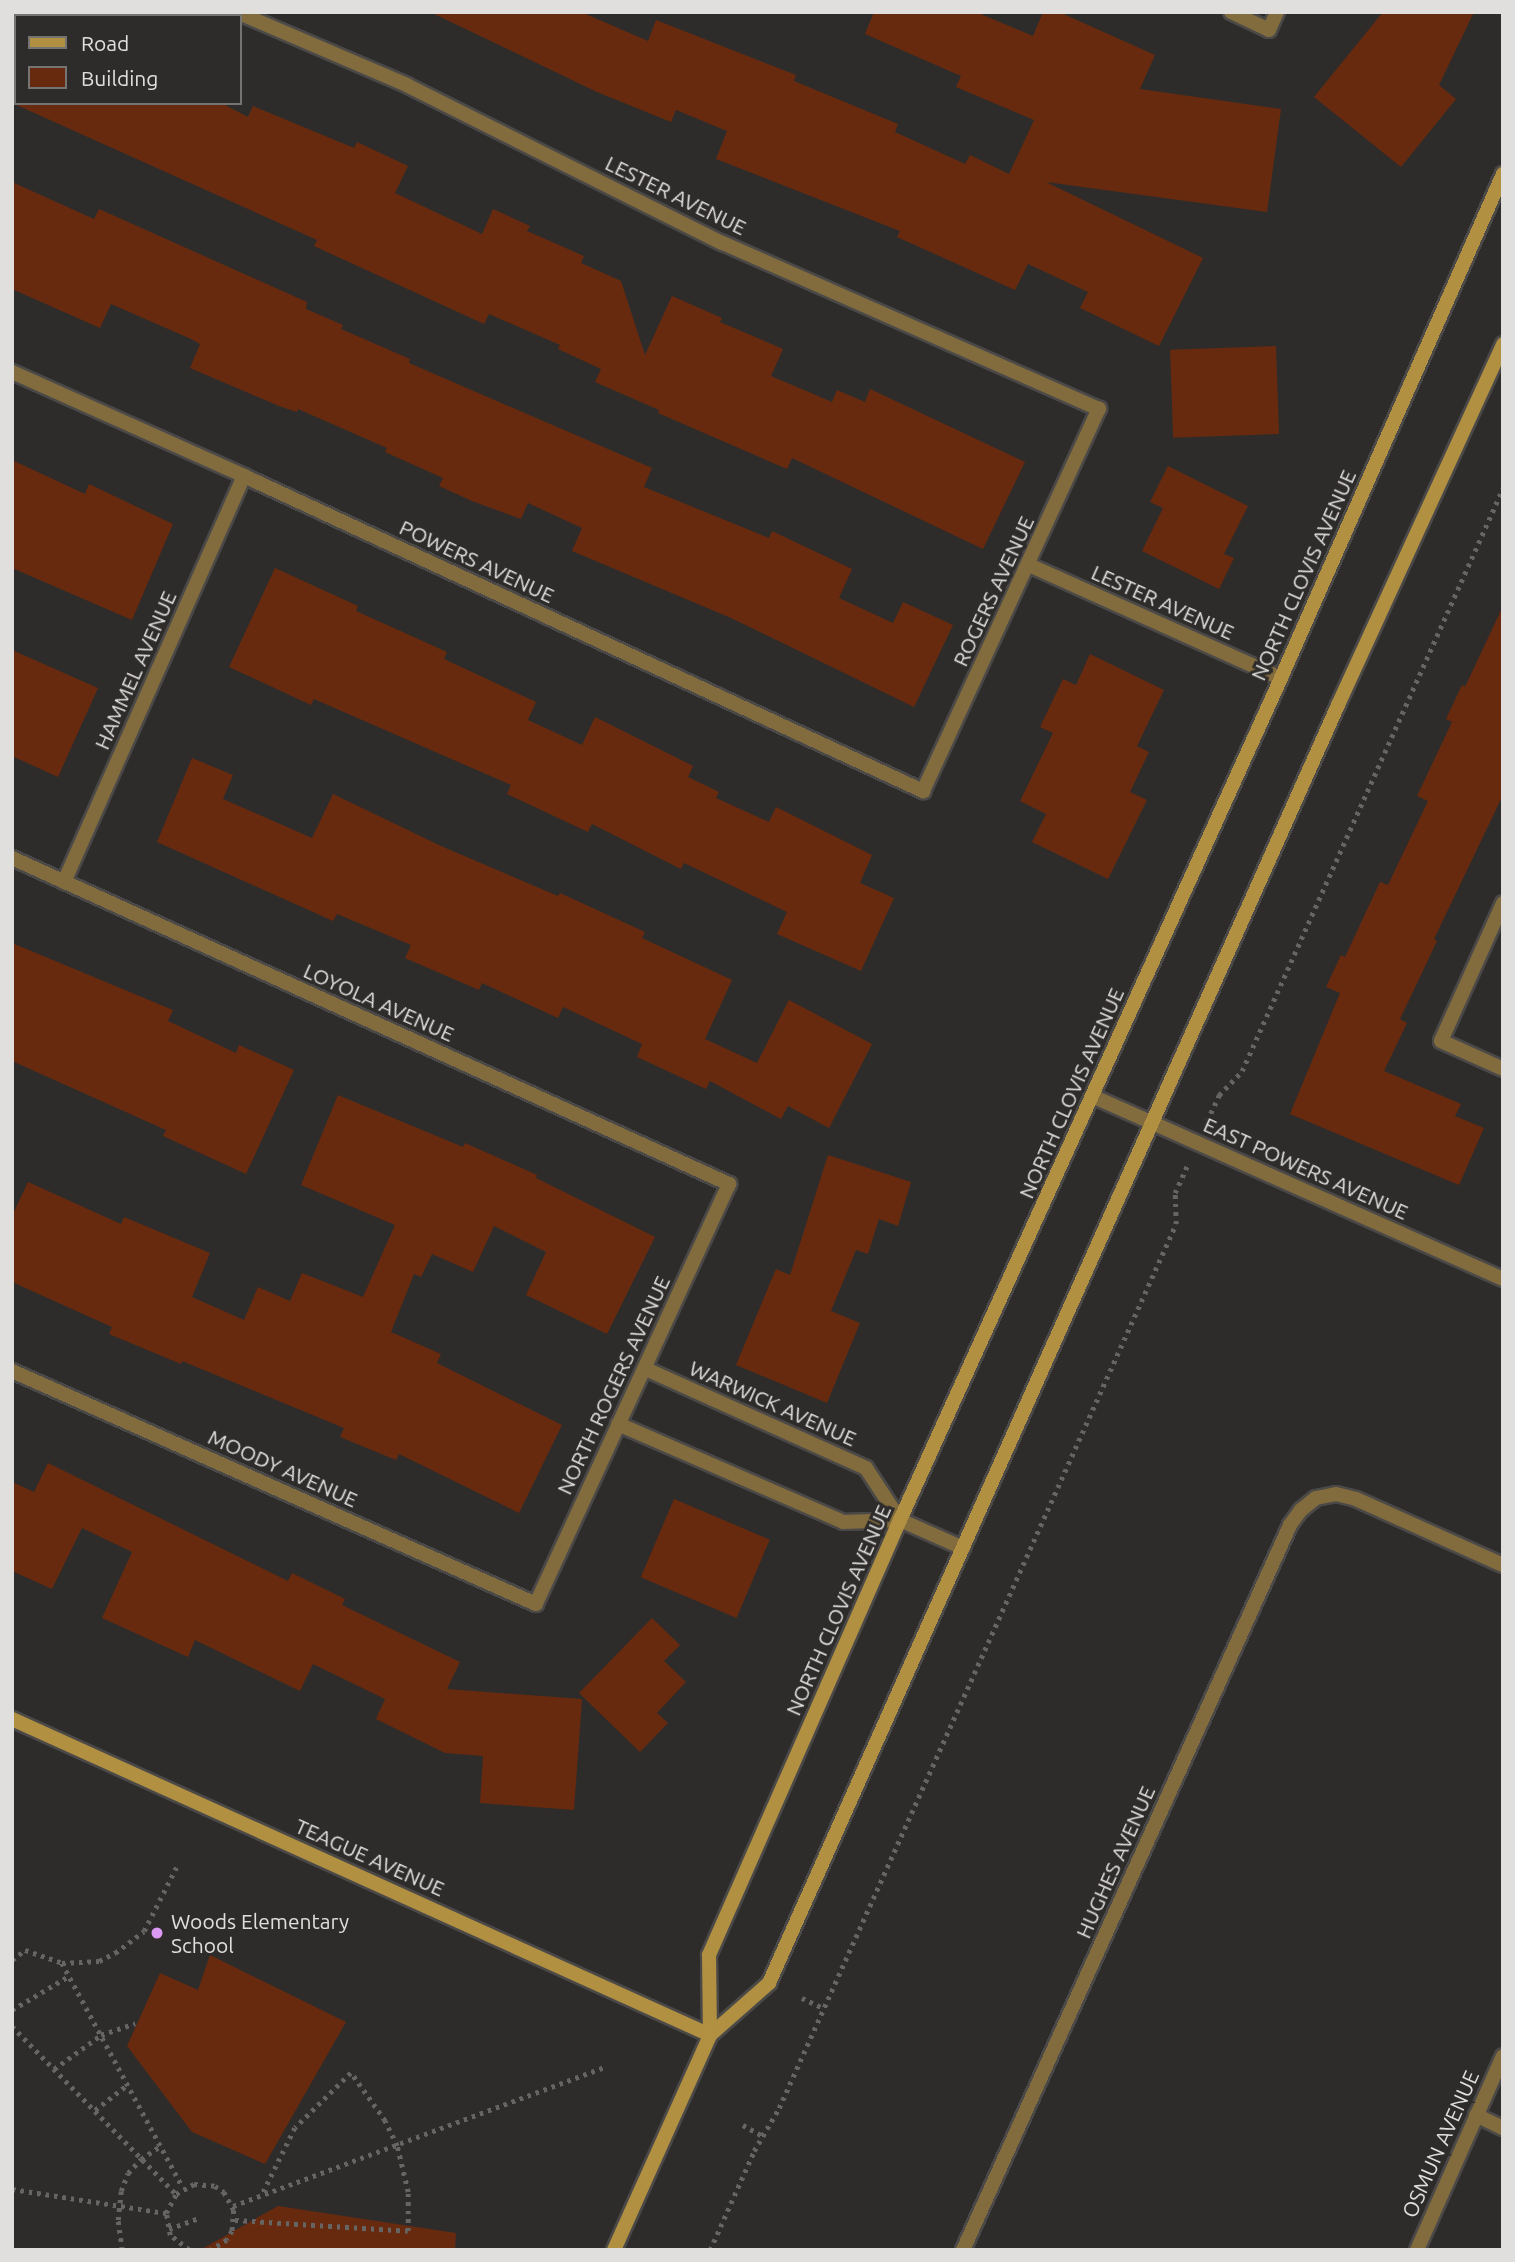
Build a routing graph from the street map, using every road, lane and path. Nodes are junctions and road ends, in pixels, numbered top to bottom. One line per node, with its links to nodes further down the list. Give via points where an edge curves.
1 (1231, 12): 2 (street, via 1269,30)
2 (1277, 12)
3 (242, 14): 7 (street, LESTER AVENUE, via 407,85 722,243)
4 (1503, 174): 11 (main road, NORTH CLOVIS AVENUE)
5 (1503, 344): 19 (main road, NORTH CLOVIS AVENUE)
6 (12, 372): 8 (street, POWERS AVENUE)
7 (1099, 409): 10 (street, ROGERS AVENUE)
8 (244, 476): 12 (street, POWERS AVENUE); 14 (street, HAMMEL AVENUE)
9 (1503, 488): 17 (path, via 1242,1072)
10 (1029, 565): 11 (street, LESTER AVENUE); 12 (street, ROGERS AVENUE)
11 (1281, 678): 18 (main road, NORTH CLOVIS AVENUE)
12 (923, 790)
13 (12, 858): 14 (street, LOYOLA AVENUE)
14 (64, 882): 20 (street, LOYOLA AVENUE)
15 (1503, 902): 16 (street, via 1441,1041)
16 (1503, 1069)
17 (1219, 1095)
18 (1092, 1096): 19 (street, EAST POWERS AVENUE); 26 (main road, NORTH CLOVIS AVENUE)
19 (1153, 1123): 22 (street, EAST POWERS AVENUE); 27 (main road, NORTH CLOVIS AVENUE)
20 (729, 1184): 23 (street, NORTH ROGERS AVENUE)
21 (1175, 1193): 36 (path, via 1176,1224)
22 (1503, 1279)
23 (644, 1368): 25 (street, NORTH ROGERS AVENUE); 26 (street, WARWICK AVENUE, via 866,1468)
24 (12, 1371): 29 (street, MOODY AVENUE)
25 (618, 1424): 26 (street, via 842,1521); 29 (street, NORTH ROGERS AVENUE)
26 (900, 1520): 27 (street); 41 (main road, NORTH CLOVIS AVENUE, via 709,1955)
27 (963, 1548): 41 (main road, NORTH CLOVIS AVENUE, via 769,1983)
28 (1503, 1565): 71 (street, HUGHES AVENUE, via 1356,1499 1336,1494 1316,1498 1301,1510 1290,1525)
29 (536, 1604)
30 (12, 1719): 41 (main road, TEAGUE AVENUE)
31 (178, 1864): 33 (path, via 153,1917 138,1936 99,1961)
32 (12, 1960): 33 (path, via 25,1950)
33 (62, 1963): 34 (path)
34 (69, 1976): 37 (path); 40 (path)
35 (802, 1998): 36 (path)
36 (823, 2008): 50 (path)
37 (12, 2010)
38 (135, 2023): 40 (path)
39 (12, 2026): 44 (path)
40 (101, 2035): 44 (path); 45 (path)
41 (710, 2035): 69 (main road, NORTH CLOVIS AVENUE)
42 (1503, 2056): 47 (street, OSMUN AVENUE)
43 (605, 2067): 52 (path)
44 (54, 2069): 46 (path)
45 (128, 2085): 46 (path); 51 (path)
46 (95, 2110): 53 (path)
47 (1476, 2115): 49 (street); 72 (street, OSMUN AVENUE)
48 (743, 2125): 50 (path)
49 (1503, 2127)
50 (763, 2136): 70 (path)
51 (160, 2146): 53 (path); 54 (path)
52 (397, 2146): 57 (path); 57 (path, via 351,2073 295,2128); 62 (path, via 408,2192 408,2231)
53 (142, 2159): 56 (path); 58 (path, via 128,2173)
54 (183, 2188): 56 (path); 59 (path, via 215,2186)
55 (12, 2189): 58 (path)
56 (176, 2194): 60 (path)
57 (262, 2195): 59 (path)
58 (118, 2206): 60 (path); 65 (path)
59 (233, 2206): 62 (path)
60 (166, 2213): 63 (path)
61 (200, 2218): 63 (path)
62 (235, 2220): 68 (path, via 227,2240)
63 (169, 2229): 64 (path)
64 (179, 2244): 66 (path); 67 (path)
65 (122, 2250)
66 (175, 2250)
67 (189, 2250)
68 (211, 2250)
69 (614, 2250)
70 (710, 2250)
71 (963, 2250)
72 (1417, 2250)

